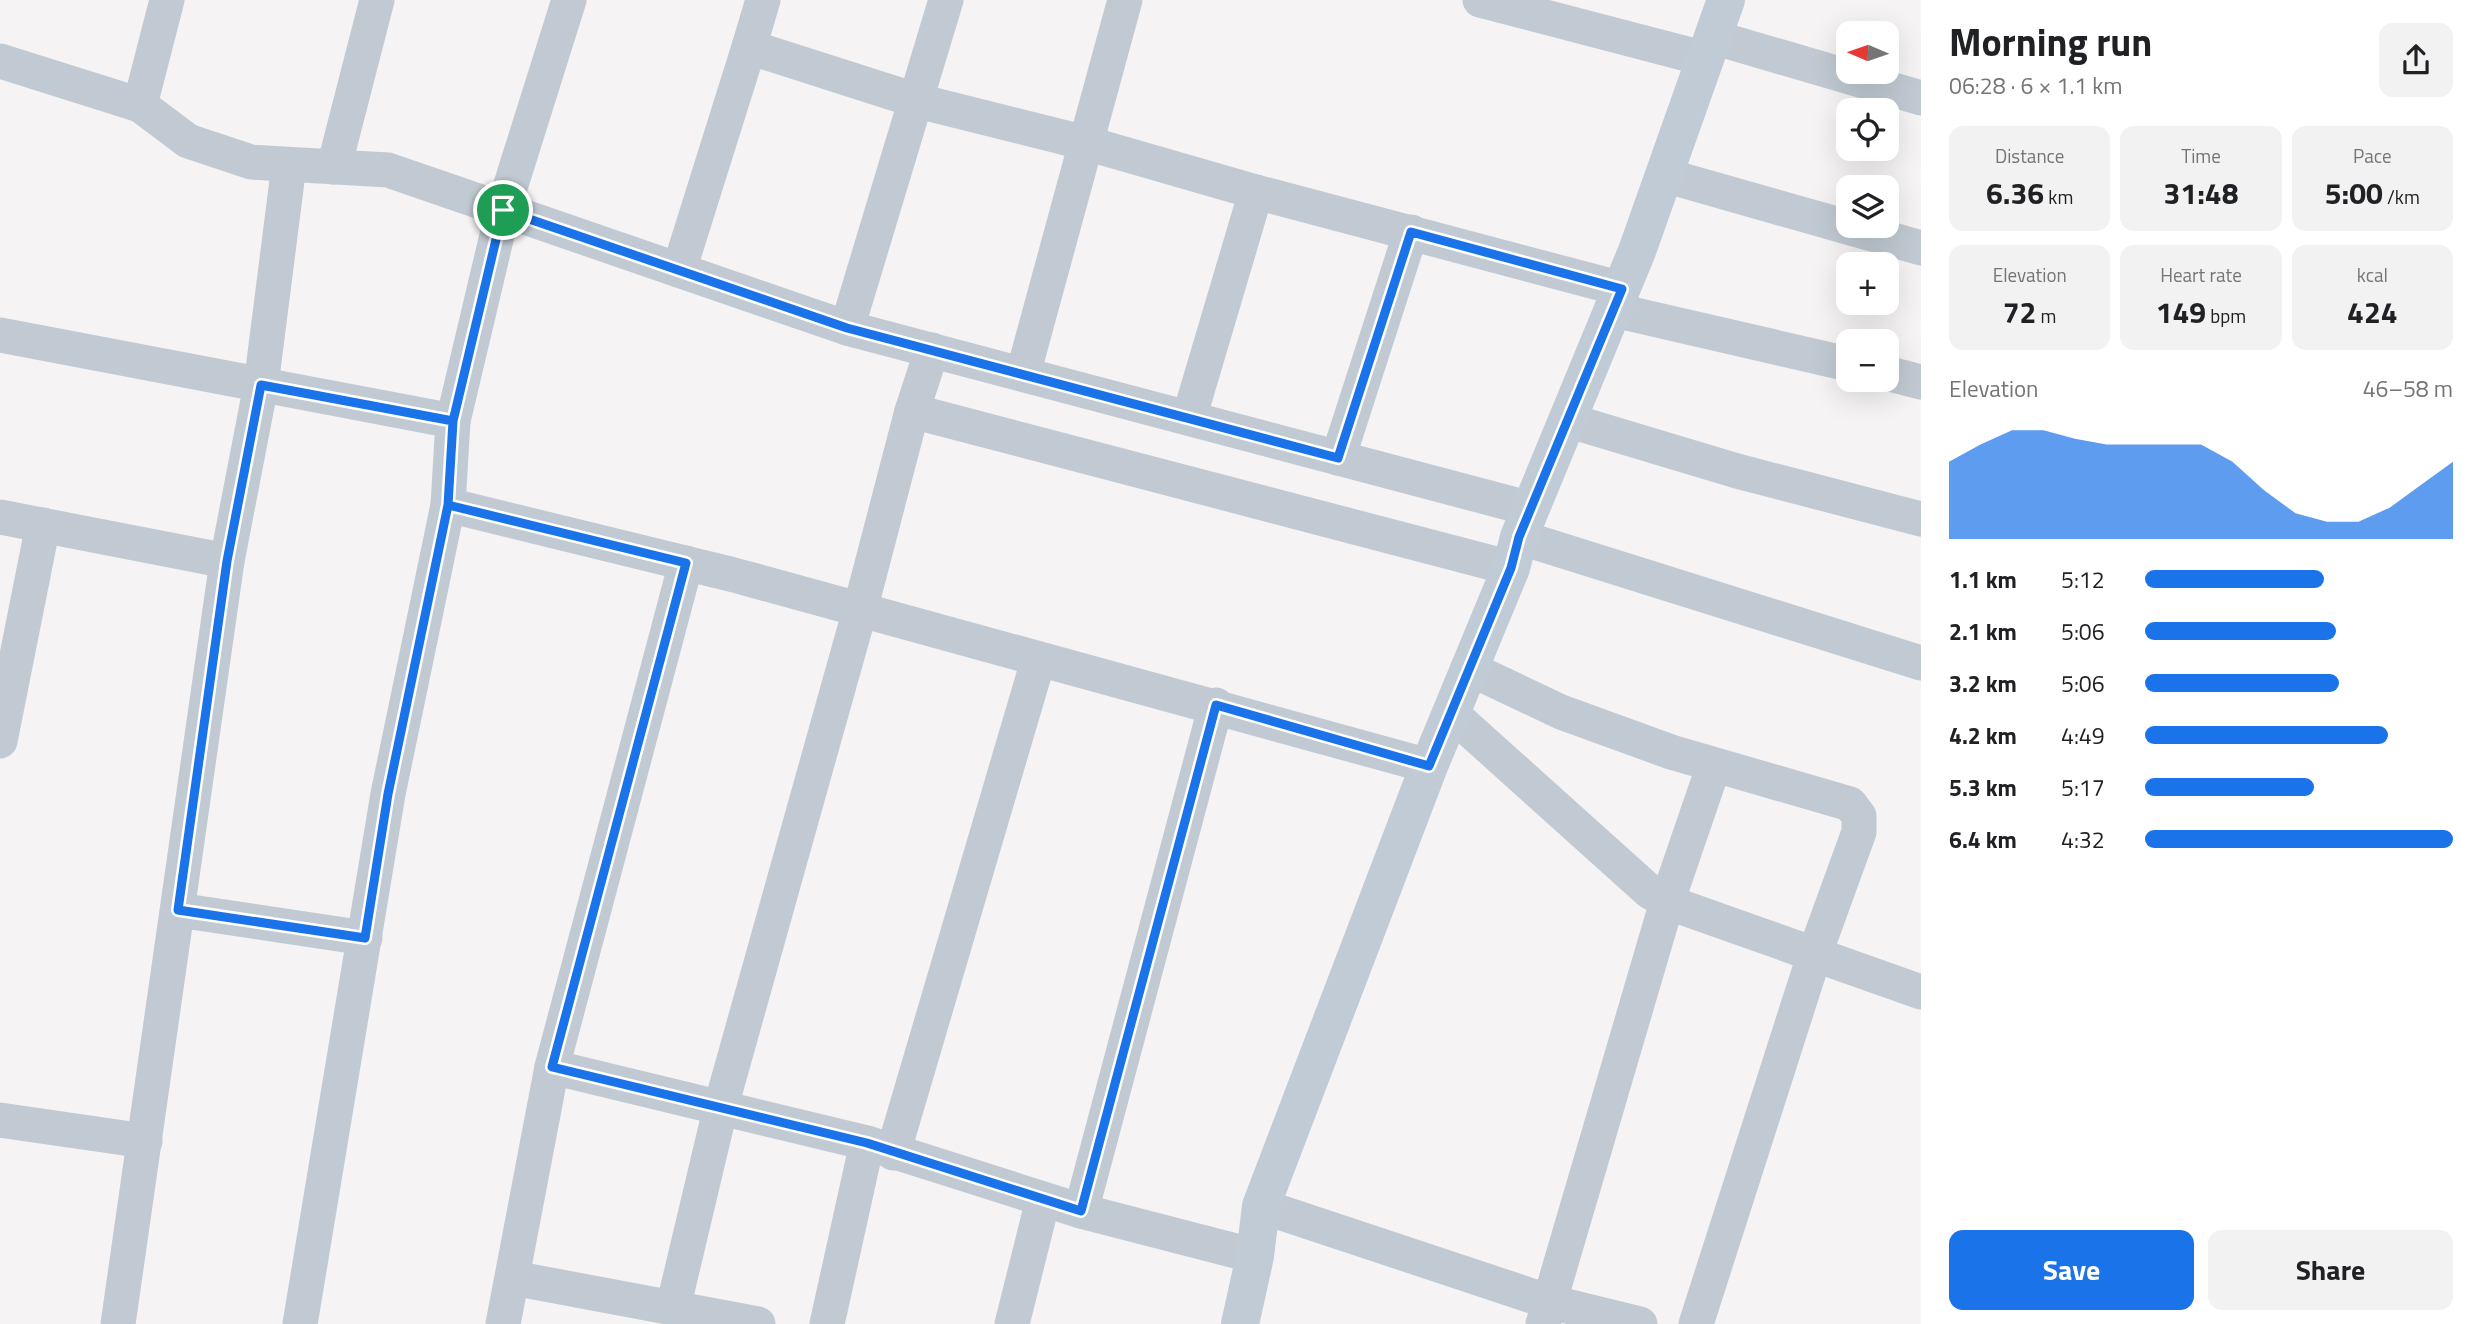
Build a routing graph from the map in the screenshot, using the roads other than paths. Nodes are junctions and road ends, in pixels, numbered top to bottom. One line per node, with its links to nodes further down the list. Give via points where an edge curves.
1 (167, 0): 14 (street)
2 (377, 0): 17 (street)
3 (569, 0): 20 (street)
4 (763, 0): 9 (street)
5 (946, 0): 13 (street)
6 (1125, 0): 15 (street)
7 (1480, 0): 10 (street)
8 (1726, 0): 10 (street)
9 (749, 47): 13 (street); 23 (street)
10 (1709, 48): 12 (street); 18 (street)
11 (0, 61): 14 (street)
12 (1921, 98)
13 (918, 101): 15 (street); 25 (street)
14 (140, 105): 16 (street, via 188,141 251,162)
15 (1086, 143): 19 (street); 29 (street)
16 (289, 165): 17 (street); 32 (street)
17 (334, 167): 20 (street, via 388,170)
18 (1664, 175): 22 (street); 24 (street)
19 (1256, 192): 21 (street); 34 (street)
20 (503, 210): 23 (street); 36 (street)
21 (1411, 232): 24 (street); 37 (street)
22 (1921, 248)
23 (679, 270): 25 (street)
24 (1618, 300): 28 (street); 35 (street)
25 (847, 328): 27 (street)
26 (0, 335): 32 (street)
27 (932, 350): 29 (street); 33 (street)
28 (1836, 361)
29 (1024, 374): 34 (street)
30 (1899, 376): 31 (street)
31 (1921, 382)
32 (261, 385): 36 (street); 43 (street)
33 (912, 411): 42 (street); 45 (street)
34 (1189, 418): 37 (street)
35 (1567, 420): 40 (street); 42 (street)
36 (453, 421): 38 (street)
37 (1338, 458): 42 (street)
38 (448, 505): 44 (street); 56 (street, via 388,794)
39 (0, 516): 41 (street)
40 (1921, 519)
41 (43, 525): 43 (street); 51 (street)
42 (1520, 538): 47 (street); 48 (street)
43 (227, 561): 55 (street)
44 (686, 563): 45 (street); 59 (street)
45 (860, 610): 46 (street); 60 (street)
46 (1038, 661): 49 (street); 63 (street)
47 (1921, 663)
48 (1468, 668): 50 (street); 52 (street, via 1561,712)
49 (1216, 705): 53 (street); 66 (street)
50 (1451, 713): 53 (street); 54 (street, via 1649,891)
51 (1, 724)
52 (1714, 765): 54 (street); 57 (street, via 1850,804 1858,816 1859,832)
53 (1429, 766): 65 (street)
54 (1667, 902): 57 (street); 70 (street)
55 (178, 910): 56 (street); 62 (street)
56 (365, 938): 72 (street)
57 (1815, 953): 58 (street); 79 (street)
58 (1921, 992)
59 (552, 1067): 60 (street); 68 (street)
60 (720, 1106): 63 (street); 69 (street)
61 (0, 1120): 62 (street)
62 (145, 1141): 71 (street)
63 (880, 1148): 64 (street); 75 (street)
64 (1043, 1200): 66 (street); 76 (street)
65 (1261, 1206): 67 (street); 70 (street)
66 (1081, 1211): 67 (street)
67 (1255, 1256): 77 (street)
68 (513, 1278): 69 (street); 73 (street)
69 (673, 1308): 74 (street)
70 (1547, 1313): 78 (street)
71 (118, 1324)
72 (300, 1324)
73 (503, 1324)
74 (758, 1324)
75 (827, 1324)
76 (1013, 1324)
77 (1240, 1324)
78 (1640, 1324)
79 (1696, 1324)

